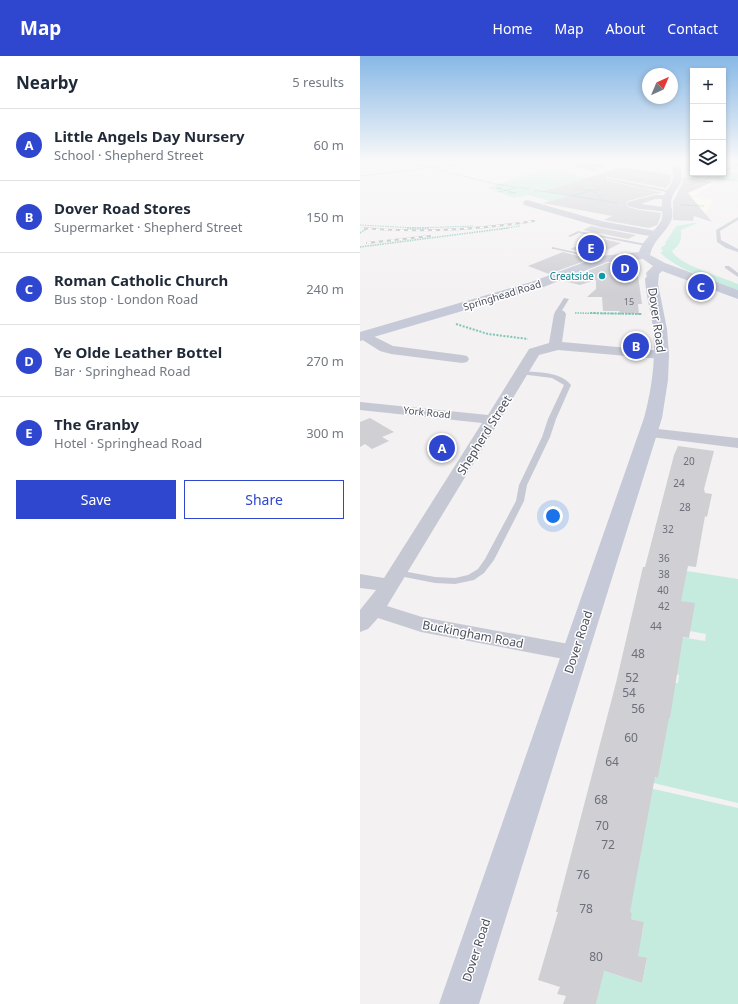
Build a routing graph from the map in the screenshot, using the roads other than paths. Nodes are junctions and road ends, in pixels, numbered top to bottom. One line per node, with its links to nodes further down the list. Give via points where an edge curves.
1 (538, 206): 4 (street, via 600,224)
2 (669, 206): 4 (street, via 666,220)
3 (738, 218): 7 (lane, via 718,230 719,241)
4 (655, 234): 9 (street)
5 (570, 236): 9 (lane, via 578,232 614,238 630,243)
6 (554, 248): 8 (lane)
7 (738, 251)
8 (603, 260): 9 (street, Springhead Road, via 621,256); 15 (street, Springhead Road, via 521,290)
9 (656, 262): 12 (street); 17 (street, Dover Road, via 651,281)
10 (726, 267): 11 (lane)
11 (738, 275)
12 (738, 295)
13 (566, 299): 14 (lane, via 558,312)
14 (560, 314): 16 (street)
15 (363, 337): 18 (street, via 392,350)
16 (554, 346): 17 (street, Shepherd Street); 19 (street, Shepherd Street, via 534,352)
17 (662, 355): 22 (street, Dover Road, via 660,391)
18 (462, 358)
19 (522, 373): 21 (street, Shepherd Street); 24 (lane, via 555,377 568,385 523,485 520,501 489,560 478,574 460,580)
20 (360, 406): 21 (street, York Road)
21 (493, 420): 24 (street, Shepherd Street)
22 (649, 433): 23 (street); 27 (street, Dover Road)
23 (738, 443)
24 (394, 580): 25 (street); 26 (street, Shepherd Street)
25 (360, 581)
26 (367, 616): 27 (street, Buckingham Road)
27 (574, 654): 28 (street, Dover Road)
28 (459, 1004)

